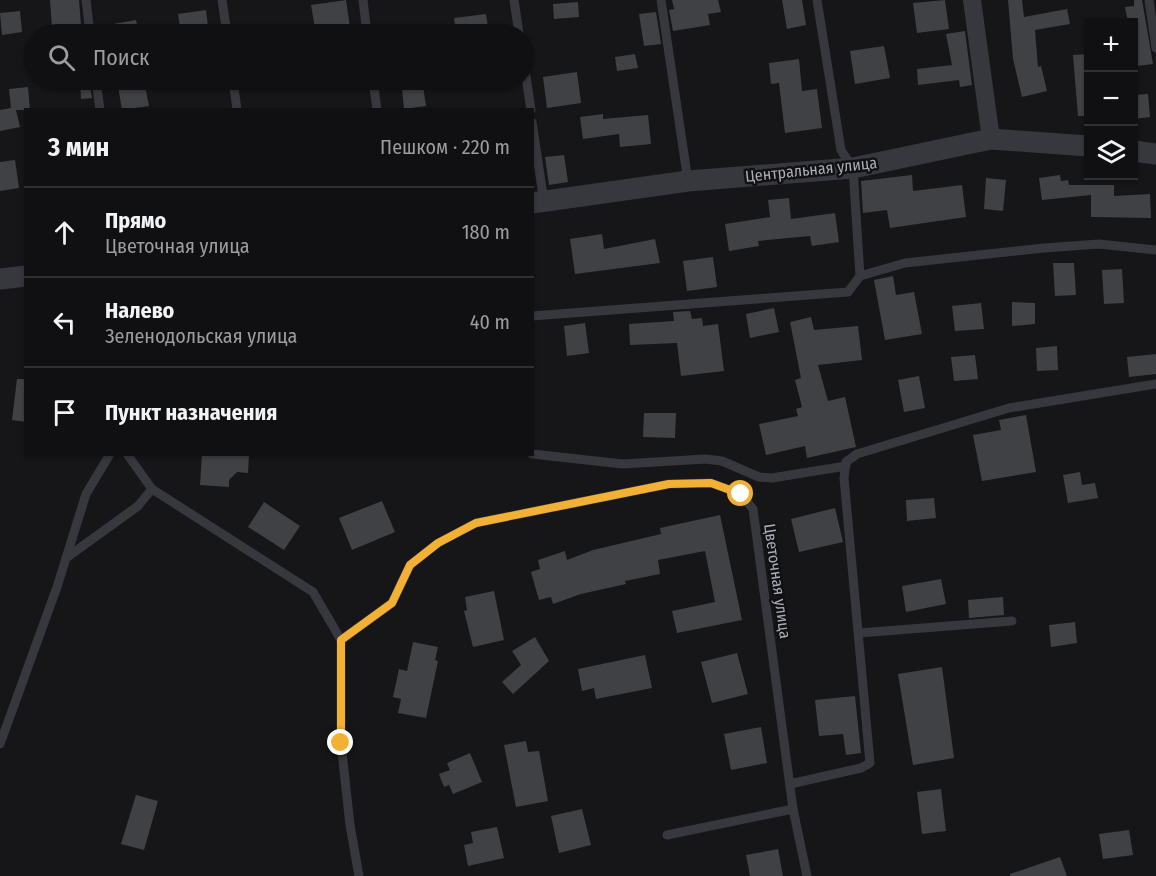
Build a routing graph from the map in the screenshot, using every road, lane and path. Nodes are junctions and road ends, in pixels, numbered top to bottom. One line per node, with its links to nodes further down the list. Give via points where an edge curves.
1 (86, 0): 9 (lane)
2 (222, 0): 10 (lane)
3 (363, 0): 11 (lane)
4 (514, 0): 12 (lane)
5 (662, 0): 28 (lane)
6 (817, 0): 27 (lane, via 841,150)
7 (972, 0): 22 (street)
8 (1149, 0): 13 (lane)
9 (89, 24)
10 (225, 24)
11 (366, 24)
12 (518, 24)
13 (1156, 48)
14 (97, 90): 18 (lane)
15 (234, 90): 19 (lane)
16 (374, 90): 20 (lane)
17 (528, 90): 21 (lane)
18 (100, 108)
19 (237, 108)
20 (377, 108)
21 (531, 108)
22 (991, 139): 23 (street, Центральная улица); 27 (street, Центральная улица)
23 (1084, 146)
24 (534, 149): 29 (lane)
25 (1138, 151): 26 (street)
26 (1156, 153)
27 (853, 168): 28 (street, Центральная улица); 32 (lane)
28 (688, 181): 29 (street, Центральная улица)
29 (538, 202)
30 (1156, 250): 32 (lane, via 1099,244 1044,248 905,263)
31 (24, 276): 33 (street)
32 (860, 276): 34 (lane, via 848,292)
33 (0, 279)
34 (534, 316)
35 (1156, 384): 39 (lane, via 1009,408 857,454)
36 (534, 454): 39 (lane, via 623,464 705,459 772,478)
37 (109, 456): 41 (lane, via 86,494)
38 (128, 456): 40 (lane)
39 (846, 466): 43 (lane)
40 (152, 489): 41 (lane, via 138,506); 44 (lane, via 313,592)
41 (66, 558): 45 (lane)
42 (1012, 621): 43 (lane)
43 (859, 633): 46 (lane, via 870,763)
44 (341, 640): 46 (lane, Цветочная улица, via 392,603 410,565 438,543 476,523 669,484 711,483 741,494 753,509); 49 (lane, via 341,743)
45 (0, 744)
46 (790, 784): 47 (lane, Цветочная улица)
47 (793, 809): 48 (lane); 50 (lane, Цветочная улица)
48 (667, 835)
49 (359, 876)
50 (807, 876)

